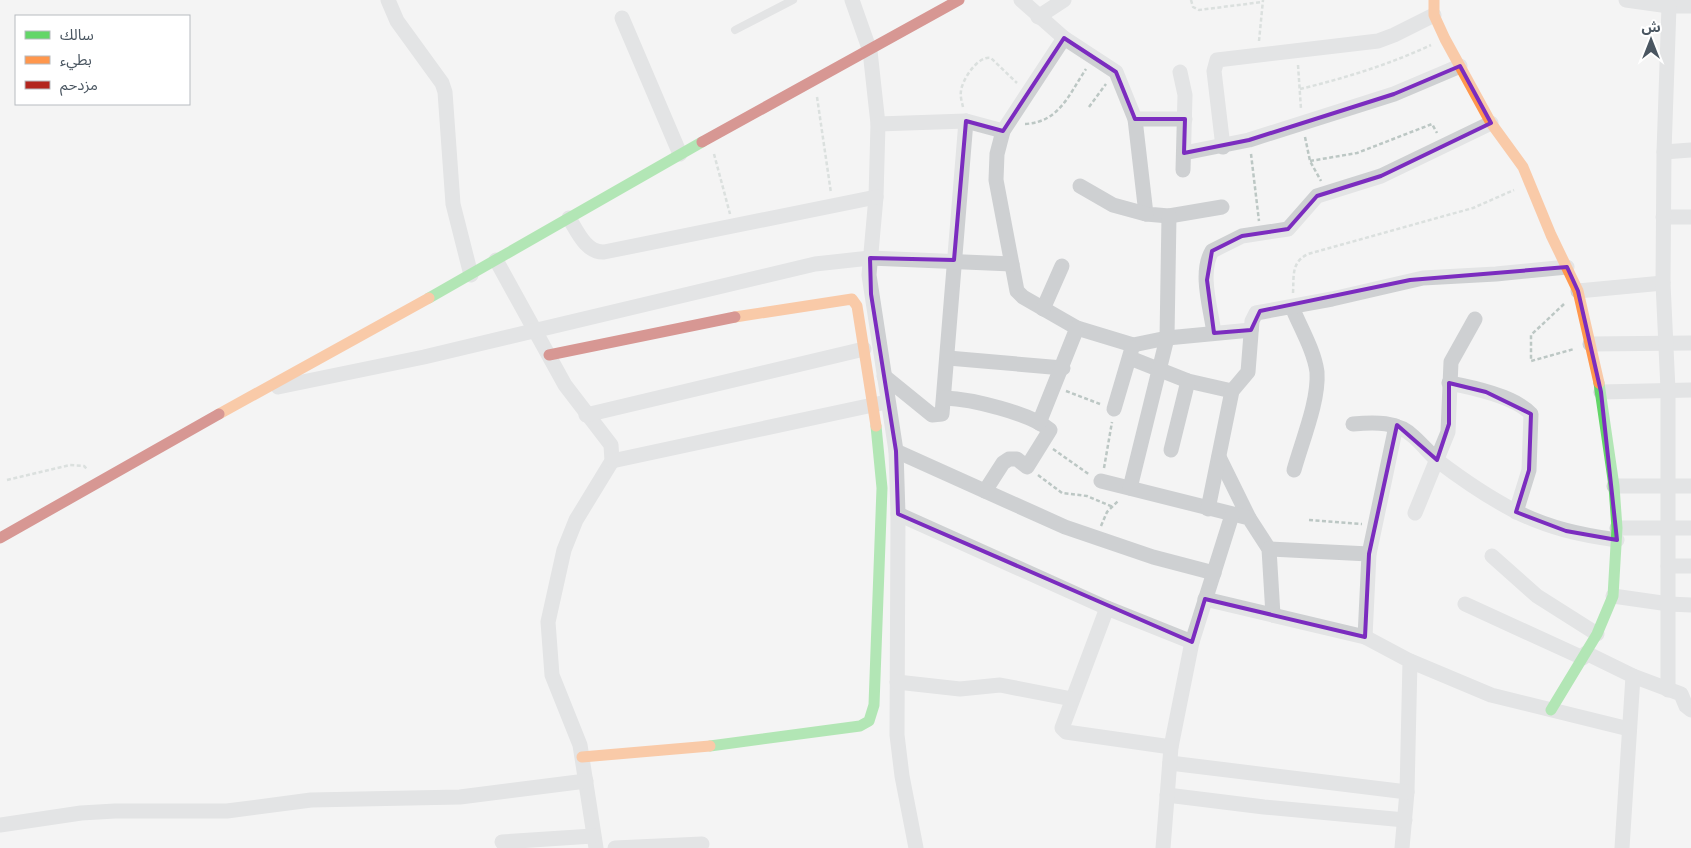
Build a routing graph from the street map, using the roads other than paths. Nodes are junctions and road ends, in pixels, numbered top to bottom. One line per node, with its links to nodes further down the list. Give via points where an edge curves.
1 (388, 0): 44 (street, via 397,21 442,83 445,92 453,204)
2 (794, 0): 13 (lane)
3 (852, 0): 15 (street)
4 (960, 0): 15 (street)
5 (1021, 0): 11 (street)
6 (1064, 0): 11 (street)
7 (1626, 0): 8 (street)
8 (1669, 6): 9 (street); 27 (street)
9 (1691, 6)
10 (1434, 8): 16 (street, via 1444,39); 24 (street, via 1394,35 1378,41 1221,58 1215,62 1215,84)
11 (1038, 17): 14 (street)
12 (622, 18): 28 (street)
13 (735, 30)
14 (1064, 38): 18 (street, via 1116,72); 23 (street)
15 (870, 51): 22 (street); 28 (street)
16 (1460, 66): 21 (street); 24 (street, via 1394,94)
17 (1180, 72): 19 (street, via 1185,95)
18 (1135, 119): 19 (street); 33 (street)
19 (1185, 119): 26 (street)
20 (966, 121): 22 (street); 23 (street); 40 (street)
21 (1491, 123): 43 (street, via 1514,152 1532,184); 53 (street, via 1381,176 1317,196 1288,229 1232,239 1212,251 1208,257 1206,280)
22 (878, 124): 31 (street)
23 (1003, 131): 41 (street, via 997,154 996,180)
24 (1223, 147): 26 (street)
25 (1691, 150): 27 (street)
26 (1184, 152): 29 (street)
27 (1664, 152): 35 (street)
28 (680, 154): 37 (street)
29 (1183, 170)
30 (1080, 186): 33 (street, via 1113,205)
31 (876, 197): 37 (street, via 598,253 588,247); 38 (street)
32 (1222, 207): 34 (street)
33 (1146, 214): 34 (street)
34 (1168, 216): 54 (street)
35 (1663, 217): 36 (street); 45 (street)
36 (1691, 217)
37 (569, 218): 39 (street)
38 (870, 258): 40 (street); 51 (street, via 787,270); 64 (street, via 871,294)
39 (496, 260): 44 (street); 51 (street)
40 (954, 260): 41 (street); 61 (street)
41 (1012, 264): 48 (street, via 1017,291)
42 (1062, 266): 48 (street)
43 (1567, 267): 46 (street); 47 (street, via 1423,278)
44 (471, 275): 67 (street)
45 (1663, 283): 46 (street); 57 (street)
46 (1578, 291): 56 (street)
47 (1292, 307): 52 (street, via 1260,311 1254,317); 85 (street, via 1317,373 1316,394)
48 (1043, 309): 50 (street)
49 (1475, 319): 66 (street, via 1454,355)
50 (1077, 328): 59 (street); 62 (street)
51 (535, 330): 60 (street); 67 (street, via 424,357)
52 (1251, 330): 53 (street); 70 (street, via 1248,372)
53 (1214, 333): 54 (street)
54 (1167, 338): 59 (street); 63 (street)
55 (1691, 343): 57 (street)
56 (1590, 344): 57 (street); 71 (street)
57 (1667, 344): 68 (street)
58 (864, 349): 60 (street, via 857,306 848,298 747,314); 74 (street); 76 (street)
59 (1131, 351): 63 (street); 75 (street)
60 (549, 354): 76 (street)
61 (948, 358): 62 (street); 72 (street)
62 (1063, 368): 77 (street)
63 (1160, 371): 65 (street); 90 (street)
64 (884, 376): 72 (street, via 932,415 942,414); 73 (street)
65 (1188, 381): 70 (street); 80 (street)
66 (1449, 383): 83 (street, via 1449,424); 93 (street, via 1486,392 1531,414 1530,470)
67 (260, 390): 101 (street)
68 (1668, 390): 69 (street); 71 (street); 88 (street)
69 (1691, 390)
70 (1232, 391): 82 (street)
71 (1600, 392): 87 (street)
72 (945, 398): 77 (street, via 986,403)
73 (889, 402): 74 (street); 81 (street)
74 (873, 405): 84 (street); 128 (street, via 882,488 874,705 869,721 860,726 762,740)
75 (1114, 409)
76 (586, 415): 84 (street, via 611,445)
77 (1039, 423): 91 (street, via 1050,430 1027,467 1017,459 1009,459)
78 (1353, 424): 79 (street, via 1376,422)
79 (1396, 426): 83 (street, via 1413,435); 103 (street)
80 (1171, 450)
81 (896, 451): 91 (street); 95 (street)
82 (1219, 456): 92 (street); 97 (street)
83 (1437, 460): 93 (street); 94 (street)
84 (612, 461): 128 (street, via 576,520 567,543 548,622 552,675)
85 (1294, 470)
86 (1101, 481): 90 (street)
87 (1614, 486): 88 (street); 100 (street)
88 (1668, 486): 89 (street); 98 (street)
89 (1691, 486)
90 (1130, 488): 92 (street)
91 (985, 491): 107 (street, via 1096,539)
92 (1208, 509): 96 (street)
93 (1516, 512): 100 (street, via 1566,531)
94 (1415, 513)
95 (898, 514): 113 (street); 121 (street)
96 (1232, 515): 97 (street); 107 (street)
97 (1249, 518): 102 (street)
98 (1667, 528): 99 (street); 100 (street); 105 (street)
99 (1691, 528)
100 (1617, 534): 108 (street)
101 (0, 538)
102 (1269, 549): 103 (street); 114 (street)
103 (1368, 554): 116 (street)
104 (1492, 556): 115 (street, via 1537,596)
105 (1668, 566): 106 (street); 111 (street)
106 (1691, 566)
107 (1214, 573): 109 (street)
108 (1613, 596): 111 (street); 115 (street)
109 (1205, 599): 114 (street); 117 (street)
110 (1465, 604): 118 (street)
111 (1669, 604): 112 (street); 122 (street)
112 (1691, 605)
113 (1107, 608): 117 (street); 123 (street)
114 (1274, 615): 116 (street)
115 (1597, 634): 118 (street)
116 (1364, 636): 119 (street)
117 (1192, 642): 127 (street)
118 (1585, 655): 120 (street); 124 (street)
119 (1410, 662): 124 (street, via 1475,689); 131 (street)
120 (1633, 676): 122 (street); 126 (street)
121 (897, 682): 123 (street, via 960,689 1000,685); 139 (street, via 898,744)
122 (1668, 690): 125 (street, via 1681,694)
123 (1072, 699): 127 (street, via 1062,726 1064,730)
124 (1551, 710): 126 (street)
125 (1691, 710)
126 (1629, 729): 142 (street)
127 (1171, 747): 129 (street)
128 (582, 757): 130 (street)
129 (1170, 763): 131 (street); 132 (street)
130 (586, 781): 134 (street, via 460,796 311,800 227,811 81,813); 136 (street)
131 (1407, 792): 133 (street)
132 (1167, 795): 133 (street); 140 (street)
133 (1405, 820): 141 (street)
134 (0, 825)
135 (502, 842): 136 (street)
136 (594, 842)
137 (702, 844): 138 (street)
138 (615, 848)
139 (916, 848)
140 (1163, 848)
141 (1402, 848)
142 (1622, 848)

